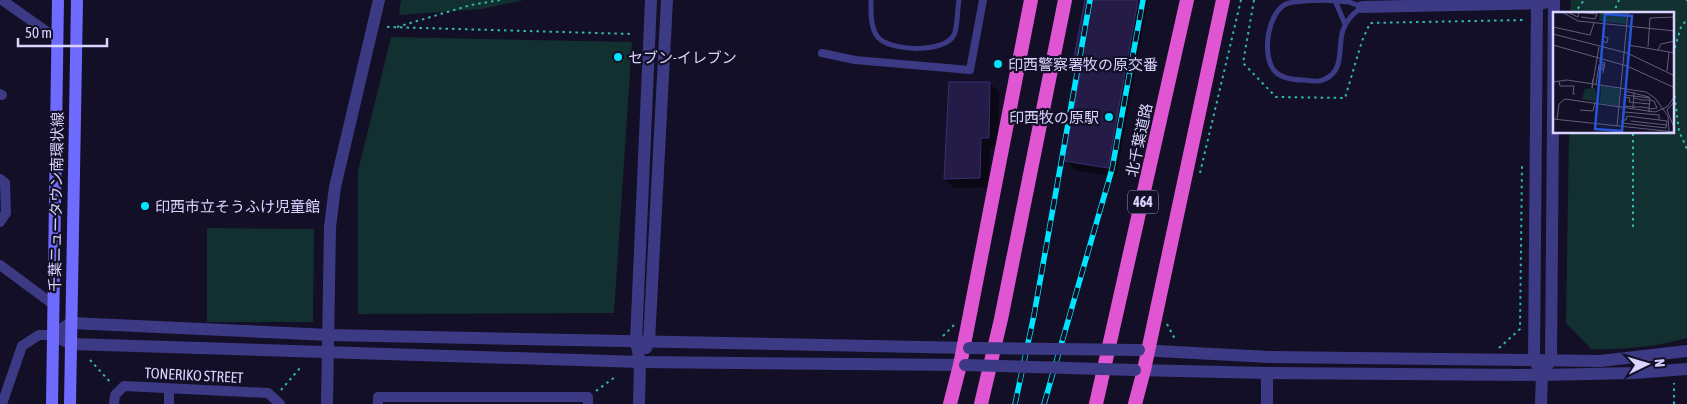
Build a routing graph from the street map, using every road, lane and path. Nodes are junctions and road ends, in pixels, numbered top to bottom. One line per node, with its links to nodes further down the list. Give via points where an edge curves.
1 (2, 0): 31 (street)
2 (58, 0): 31 (main road, 千葉ニュータウン南環状線)
3 (77, 0): 46 (main road, 千葉ニュータウン南環状線)
4 (380, 0): 48 (street, via 335,187 330,227)
5 (500, 0): 28 (path)
6 (651, 0): 49 (street)
7 (667, 0): 49 (street)
8 (871, 0): 9 (lane, via 874,31 881,40 901,48 932,48 948,42 954,34)
9 (958, 0)
10 (983, 0): 33 (street, via 970,70 855,60)
11 (1031, 0): 52 (highway)
12 (1066, 0): 84 (highway)
13 (1187, 0): 85 (highway, 北千葉道路 / 464)
14 (1223, 0): 54 (highway, 464)
15 (1241, 0): 39 (path)
16 (1254, 0): 29 (path, via 1244,63 1276,97 1345,98 1370,23 1525,19)
17 (1584, 0): 23 (path)
18 (1619, 0): 24 (path)
19 (1537, 1): 20 (street); 22 (street); 57 (street)
20 (1554, 1)
21 (1336, 2): 22 (lane, via 1350,2); 26 (lane); 26 (lane, via 1288,3 1275,12 1269,24 1269,55 1273,69 1293,80 1323,80 1339,65)
22 (1362, 7): 26 (lane)
23 (1575, 12)
24 (1614, 12)
25 (1687, 19): 32 (path)
26 (1345, 24)
27 (387, 27): 28 (path)
28 (395, 27): 30 (path)
29 (1524, 29)
30 (632, 34)
31 (56, 38): 44 (main road, 千葉ニュータウン南環状線)
32 (1674, 51)
33 (822, 53)
34 (1674, 91): 37 (path, via 1679,131)
35 (1553, 120): 58 (street)
36 (1633, 134): 42 (path)
37 (1687, 149)
38 (1522, 159): 53 (path, via 1520,329)
39 (1200, 175)
40 (0, 179): 41 (street, via 5,183 6,213)
41 (0, 222)
42 (1632, 227)
43 (0, 265): 44 (street)
44 (54, 305): 47 (main road, 千葉ニュータウン南環状線)
45 (1166, 321): 50 (path, via 1172,337)
46 (71, 323): 47 (street); 48 (street); 51 (main road, 千葉ニュータウン南環状線)
47 (53, 335): 51 (street); 76 (street, via 39,335 22,346); 77 (main road, 千葉ニュータウン南環状線)
48 (329, 335): 49 (street); 56 (street)
49 (642, 341): 52 (street); 60 (street)
50 (1179, 342)
51 (71, 344): 56 (street); 78 (main road, 千葉ニュータウン南環状線)
52 (966, 348): 54 (street, bridge); 61 (highway)
53 (1498, 349)
54 (1143, 350): 57 (street, via 1269,357); 64 (highway, 464)
55 (1687, 351): 58 (street, via 1600,361)
56 (329, 352): 60 (street); 81 (street)
57 (1534, 359): 58 (street); 67 (street)
58 (1551, 359): 67 (street)
59 (90, 360): 70 (path)
60 (640, 362): 61 (street); 82 (street)
61 (962, 365): 64 (street, bridge); 83 (highway)
62 (300, 368): 74 (path)
63 (1687, 369): 65 (street)
64 (1140, 370): 66 (street); 86 (highway, 464)
65 (1674, 371): 67 (street); 89 (path)
66 (1267, 374): 67 (street); 87 (street)
67 (1542, 375): 88 (street)
68 (615, 377): 73 (path)
69 (170, 389): 70 (street, TONERIKO STREET, via 124,386); 74 (street, TONERIKO STREET, via 268,393); 80 (street)
70 (118, 391): 79 (street)
71 (378, 400): 72 (street)
72 (498, 400): 75 (street)
73 (588, 400): 75 (street)
74 (277, 401)
75 (531, 401)
76 (2, 404)
77 (52, 404)
78 (70, 404)
79 (114, 404)
80 (169, 404)
81 (327, 404)
82 (639, 404)
83 (950, 404)
84 (981, 404)
85 (1096, 404)
86 (1135, 404)
87 (1267, 404)
88 (1540, 404)
89 (1674, 404)

